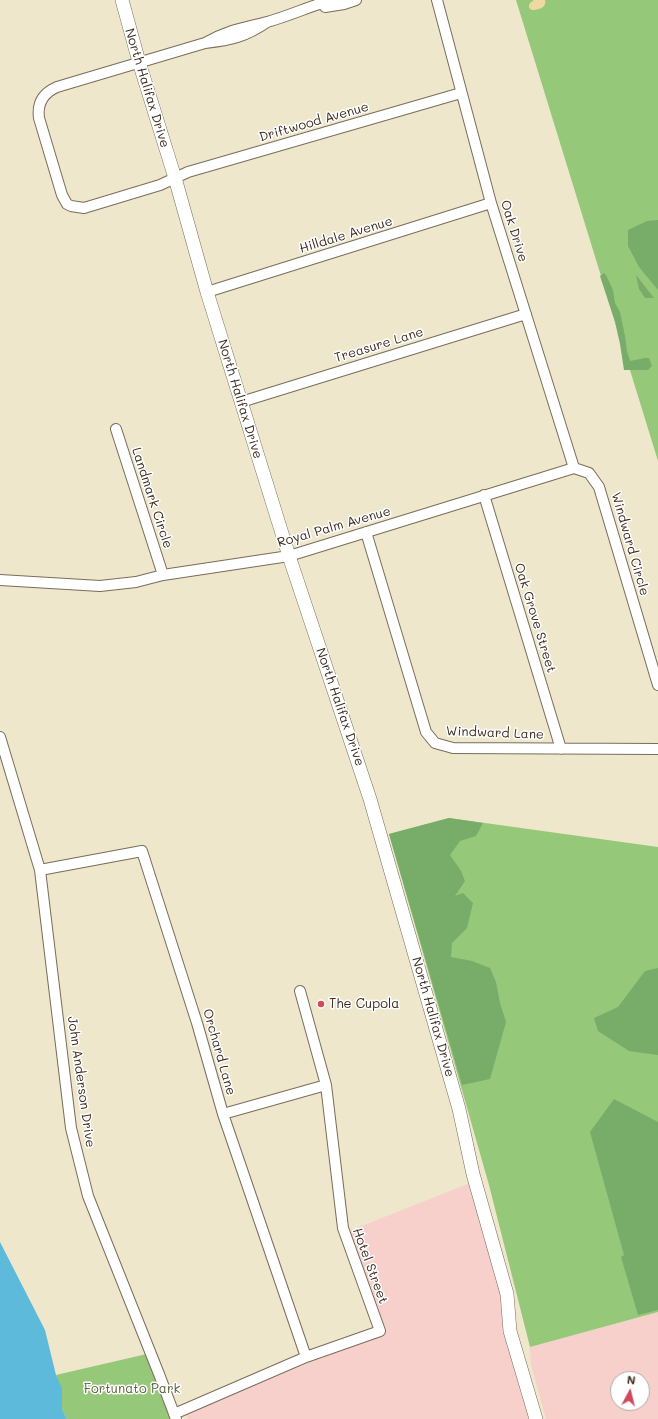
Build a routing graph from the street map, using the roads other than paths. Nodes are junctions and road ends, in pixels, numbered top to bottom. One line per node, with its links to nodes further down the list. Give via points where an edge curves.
1 (122, 0): 6 (street, North Halifax Drive)
2 (332, 0): 5 (street)
3 (356, 0): 5 (street)
4 (437, 0): 7 (street, Oak Drive)
5 (305, 10): 6 (street, Driftwood Avenue, via 241,27 205,43)
6 (139, 62): 8 (street, North Halifax Drive); 8 (street, Driftwood Avenue, via 57,87 41,99 39,118 62,195 67,204 84,208)
7 (461, 93): 8 (street, Driftwood Avenue, via 188,172); 9 (street, Oak Drive)
8 (175, 178): 10 (street, North Halifax Drive)
9 (491, 203): 10 (street, Hilldale Avenue); 11 (street, Oak Drive)
10 (207, 292): 12 (street, North Halifax Drive)
11 (526, 314): 12 (street, Treasure Lane); 14 (street, Oak Drive)
12 (241, 402): 17 (street, North Halifax Drive)
13 (116, 429): 18 (street, Landmark Circle)
14 (574, 468): 15 (street, Royal Palm Avenue); 20 (street, Windward Circle, via 589,473 599,487)
15 (484, 495): 16 (street, Royal Palm Avenue); 22 (street, Oak Grove Street)
16 (366, 532): 17 (street, Royal Palm Avenue); 22 (street, Windward Lane, via 426,732 435,743 453,748)
17 (289, 556): 18 (street, Royal Palm Avenue); 30 (street, North Halifax Drive, via 370,799 411,937 507,1294 510,1331)
18 (164, 576): 19 (street, Royal Palm Avenue, via 100,586)
19 (0, 580)
20 (658, 685)
21 (0, 737): 24 (street, John Anderson Drive)
22 (561, 749): 23 (street, Windward Lane)
23 (658, 749)
24 (40, 870): 27 (street, Orchard Lane, via 142,851 198,1023); 29 (street, John Anderson Drive, via 72,1128 88,1196)
25 (300, 991): 26 (street, Hotel Street)
26 (326, 1085): 27 (street); 28 (street, Hotel Street, via 343,1228 380,1331)
27 (223, 1114): 28 (street, Orchard Lane)
28 (306, 1357): 29 (street, Hotel Street)
29 (175, 1416)
30 (536, 1419)

